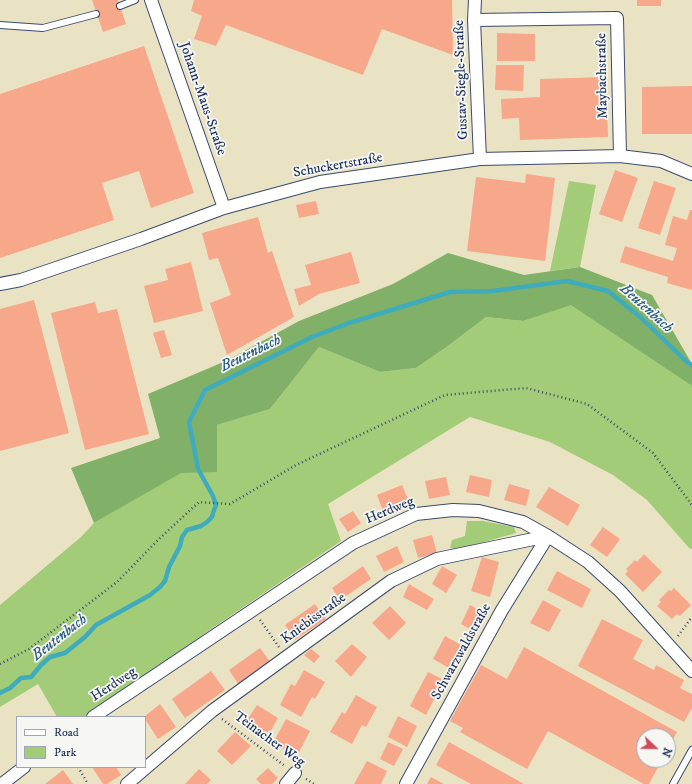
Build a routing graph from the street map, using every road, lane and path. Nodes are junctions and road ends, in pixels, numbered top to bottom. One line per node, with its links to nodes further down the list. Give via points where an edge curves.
1 (135, 0): 4 (lane)
2 (151, 0): 11 (street, Johann-Maus-Straße)
3 (475, 0): 6 (street, Gustav-Siegle-Straße)
4 (120, 6)
5 (96, 14): 7 (lane, via 44,28)
6 (474, 20): 8 (street, Maybachstraße, via 617,18); 9 (street, Gustav-Siegle-Straße)
7 (0, 25)
8 (620, 156): 9 (street, Schuckertstraße); 10 (street, Schuckertstraße, via 661,161)
9 (480, 159): 11 (street, Schuckertstraße, via 320,182)
10 (692, 174)
11 (224, 208): 12 (street, Schuckertstraße, via 21,280)
12 (0, 284)
13 (692, 505): 19 (path, via 653,454 587,404 526,388 445,395 296,465 230,504 199,502 118,582 29,649)
14 (548, 536): 15 (street, Herdweg, via 523,522 480,511 453,510 416,514 353,543); 17 (street, Herdweg, via 588,562 620,592); 18 (street, Kniebisstraße, via 437,559 391,581); 34 (street, Schwarzwaldstraße, via 502,610)
15 (253, 611): 18 (path); 22 (street, Herdweg)
16 (692, 618): 17 (path)
17 (669, 647): 20 (street, Herdweg)
18 (286, 657): 21 (street, Kniebisstraße)
19 (0, 664)
20 (692, 671)
21 (212, 711): 27 (street, Kniebisstraße); 28 (path, Teinacher Weg)
22 (95, 716)
23 (692, 750): 35 (lane)
24 (23, 768): 29 (street)
25 (79, 768): 30 (path)
26 (146, 768): 31 (street, Kniebisstraße)
27 (146, 768)
28 (295, 773): 32 (street); 33 (path, Teinacher Weg)
29 (2, 784)
30 (88, 784)
31 (127, 784)
32 (286, 784)
33 (314, 784)
34 (406, 784)
35 (673, 784)

